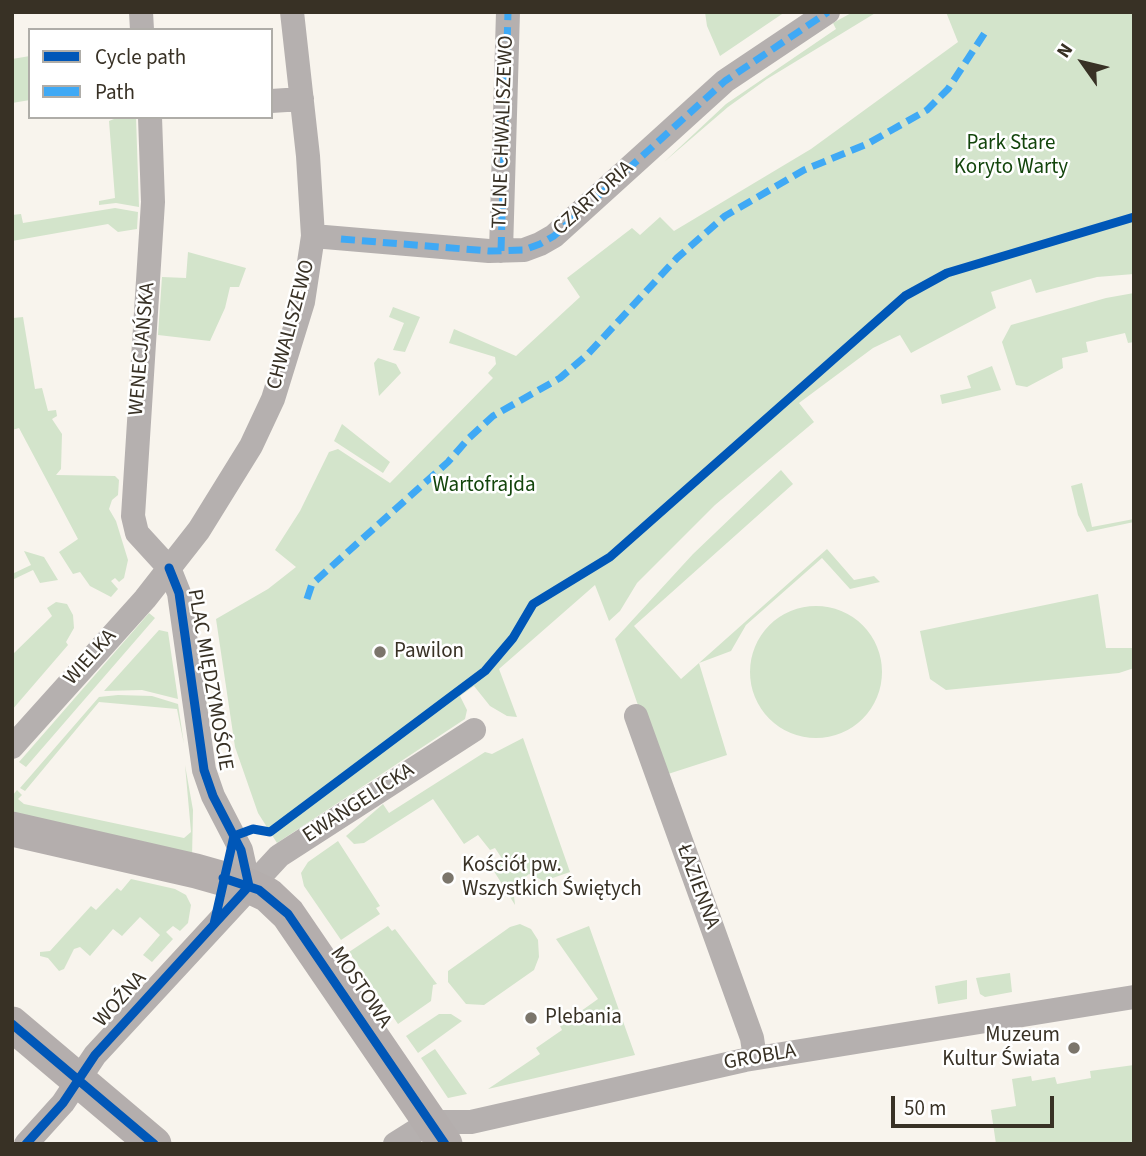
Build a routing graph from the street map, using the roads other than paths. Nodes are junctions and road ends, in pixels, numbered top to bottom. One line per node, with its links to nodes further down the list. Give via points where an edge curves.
1 (292, 12): 4 (street, CHWALISZEWO)
2 (508, 12): 8 (street, TYLNE CHWALISZEWO)
3 (828, 12): 8 (street, CZARTORIA, via 725,81 554,236 524,250)
4 (302, 99): 5 (street); 7 (street, CHWALISZEWO)
5 (273, 101)
6 (150, 119): 9 (street, WENECJAŃSKA, via 153,202 132,501 137,533)
7 (313, 236): 8 (street, CZARTORIA); 9 (street, CHWALISZEWO, via 290,349 263,423 199,530)
8 (501, 251)
9 (169, 568): 12 (street, WIELKA); 14 (street, PLAC MIĘDZYMOŚCIE, via 179,593 204,769 245,863)
10 (636, 716): 17 (street, ŁAZIENNA, via 752,1038)
11 (474, 730): 14 (street, EWANGELICKA, via 279,856)
12 (12, 747)
13 (12, 830): 14 (street, MOSTOWA)
14 (249, 886): 18 (street, WOŹNA, via 94,1055); 19 (street, MOSTOWA, via 268,895 288,914)
15 (1134, 998): 17 (street, GROBLA)
16 (12, 1024): 18 (street)
17 (755, 1058): 19 (street, GROBLA)
18 (79, 1080): 20 (street, WOŹNA); 21 (street)
19 (438, 1133): 22 (street)
20 (26, 1144)
21 (153, 1144)
22 (395, 1144)

